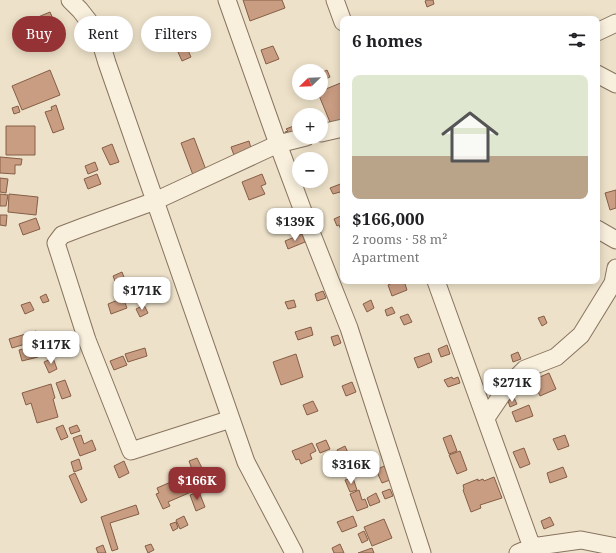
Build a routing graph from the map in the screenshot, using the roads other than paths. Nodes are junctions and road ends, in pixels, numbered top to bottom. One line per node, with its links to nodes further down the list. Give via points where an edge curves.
1 (70, 0): 13 (street, via 98,33)
2 (227, 0): 12 (street)
3 (336, 0): 4 (street)
4 (341, 16)
5 (616, 23): 6 (street)
6 (600, 31)
7 (600, 76): 8 (street)
8 (616, 84)
9 (340, 129): 10 (street)
10 (328, 132)
11 (292, 140): 12 (street)
12 (278, 144): 13 (street); 23 (street, via 349,328)
13 (155, 201): 19 (street); 19 (street, via 62,235 56,243 87,340 130,451)
14 (600, 232): 15 (street)
15 (616, 240)
16 (616, 268): 18 (street, via 613,283 581,336 556,357 525,370 507,387)
17 (437, 284): 18 (street)
18 (486, 418): 21 (street)
19 (231, 419): 22 (street, via 246,462)
20 (616, 547): 21 (street, via 581,540)
21 (528, 551)
22 (294, 553)
23 (422, 553)

